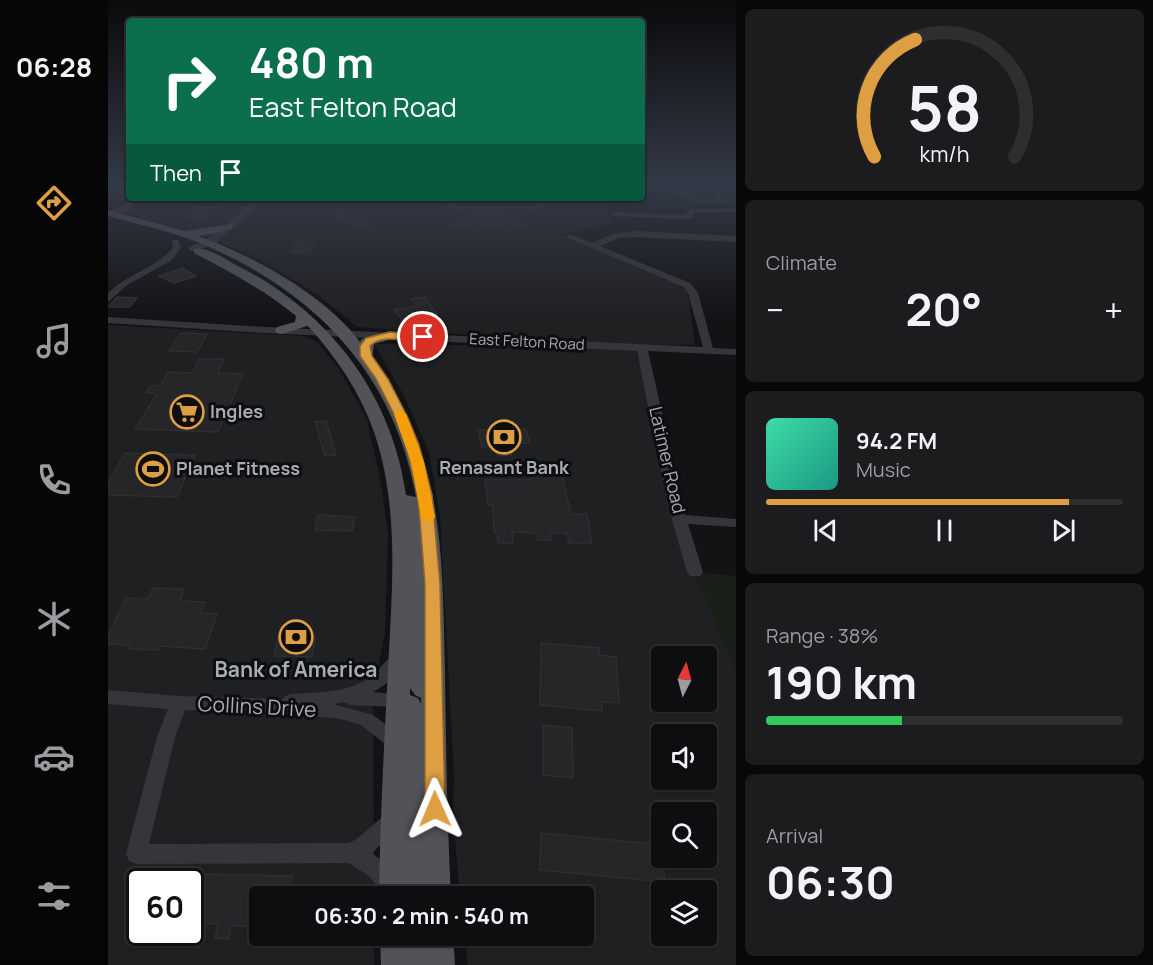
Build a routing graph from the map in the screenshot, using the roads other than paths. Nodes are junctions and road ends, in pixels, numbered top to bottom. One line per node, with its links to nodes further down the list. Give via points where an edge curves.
1 (147, 228): 3 (main road)
2 (231, 228): 3 (main road); 6 (street); 8 (main road, via 225,243)
3 (176, 237): 6 (main road); 9 (main road); 10 (street, via 176,252)
4 (570, 237): 7 (street)
5 (736, 239): 7 (street, via 636,234 616,236)
6 (208, 243): 8 (main road); 9 (street)
7 (592, 246): 18 (street, via 687,285 693,293)
8 (228, 251): 15 (main road, via 302,293)
9 (187, 254): 10 (street); 12 (main road, via 215,259)
10 (170, 258): 11 (street, via 127,280)
11 (108, 299)
12 (303, 313): 14 (main road, via 301,325); 15 (main road)
13 (108, 320): 14 (street, East Felton Road)
14 (282, 330): 15 (street, East Felton Road)
15 (335, 333): 16 (street, East Felton Road); 20 (main road); 21 (main road, via 367,395); 22 (main road, via 376,392 396,436 420,509)
16 (390, 335): 17 (street, East Felton Road); 20 (main road, via 367,342)
17 (642, 348): 18 (street, East Felton Road); 23 (street, Latimer Road, via 674,502)
18 (709, 351): 19 (street, East Felton Road)
19 (736, 352)
20 (366, 356): 22 (main road, via 393,398 409,436)
21 (395, 476): 26 (main road, via 401,527); 27 (main road, via 406,491 418,551 419,683 423,689)
22 (427, 511): 27 (main road)
23 (681, 519): 24 (street); 25 (street, Latimer Road)
24 (736, 523)
25 (695, 572)
26 (399, 657): 29 (street, via 376,684 357,693); 30 (main road)
27 (434, 692): 39 (main road)
28 (108, 697): 31 (street, Collins Drive)
29 (330, 697): 30 (street); 32 (street)
30 (398, 700): 33 (main road); 38 (main road, via 410,705 414,714)
31 (179, 702): 32 (street, Collins Drive); 35 (street, via 136,854)
32 (256, 704): 33 (street, Collins Drive, via 350,714 367,720)
33 (397, 743): 34 (main road)
34 (395, 816): 35 (street, via 375,840); 37 (main road)
35 (350, 853): 36 (street, via 375,867)
36 (392, 886)
37 (400, 886)
38 (402, 886)
39 (436, 886)
40 (395, 946): 43 (main road)
41 (418, 946): 44 (main road)
42 (439, 946): 45 (main road)
43 (396, 965)
44 (420, 965)
45 (440, 965)

